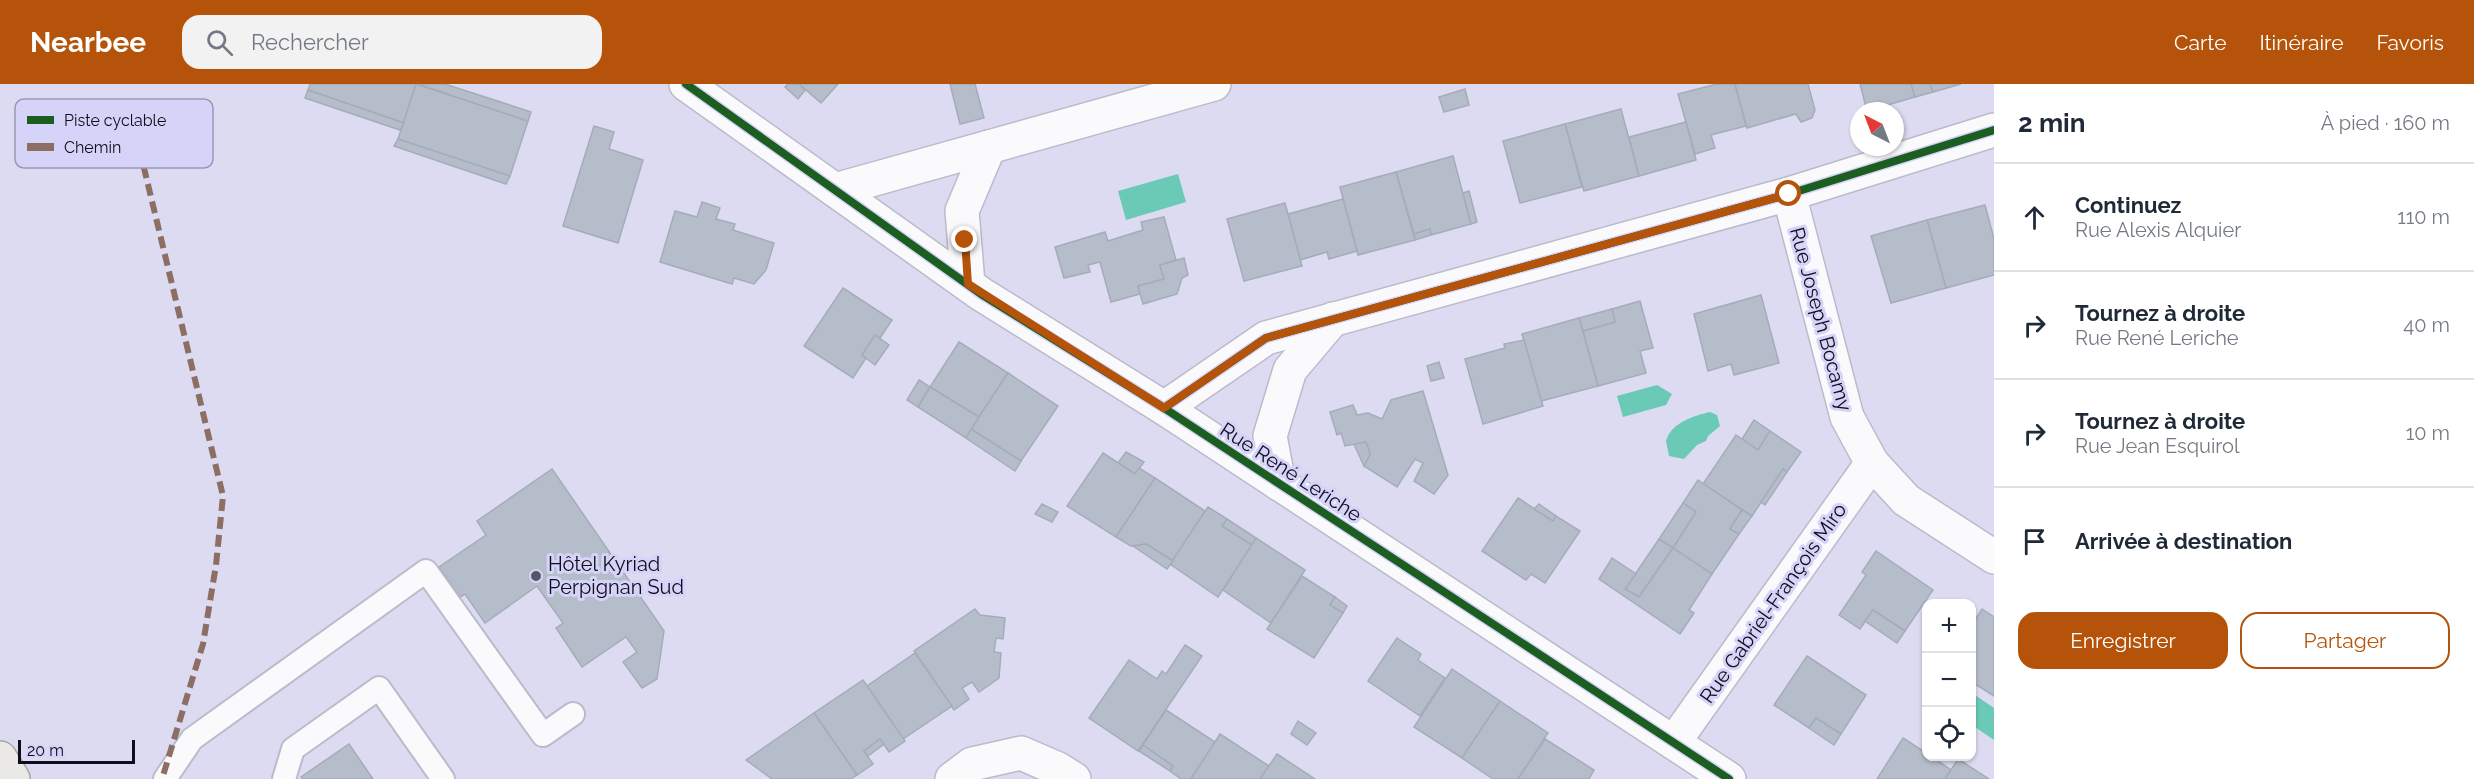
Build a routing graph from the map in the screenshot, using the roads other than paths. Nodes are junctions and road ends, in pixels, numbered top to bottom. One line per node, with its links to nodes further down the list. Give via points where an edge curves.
1 (686, 84): 6 (street, Rue René Leriche)
2 (1214, 84): 3 (street)
3 (1123, 96): 5 (street)
4 (1994, 130): 7 (street)
5 (989, 147): 6 (street); 8 (street, via 962,211)
6 (835, 190): 8 (street, Rue René Leriche)
7 (1789, 194): 9 (street); 11 (street, Rue Joseph Bocamy, via 1847,417)
8 (968, 284): 10 (street, Rue René Leriche)
9 (1333, 319): 10 (street, via 1266,338); 12 (street, via 1290,370 1270,436)
10 (1164, 408): 12 (street, Rue René Leriche)
11 (1872, 463): 13 (street, Rue Joseph Bocamy, via 1906,500); 15 (street, Rue Gabriel-François Miro)
12 (1279, 484): 15 (street, Rue René Leriche)
13 (1994, 557)
14 (573, 714): 19 (lane, via 543,735 426,571 192,739)
15 (1674, 742): 24 (street, Rue René Leriche)
16 (0, 758): 18 (main road)
17 (0, 766): 18 (main road)
18 (11, 779)
19 (165, 779)
20 (284, 779): 21 (lane, via 293,749 379,688)
21 (443, 779)
22 (952, 779): 23 (street, via 972,764 1021,753)
23 (1074, 779)
24 (1730, 779)

